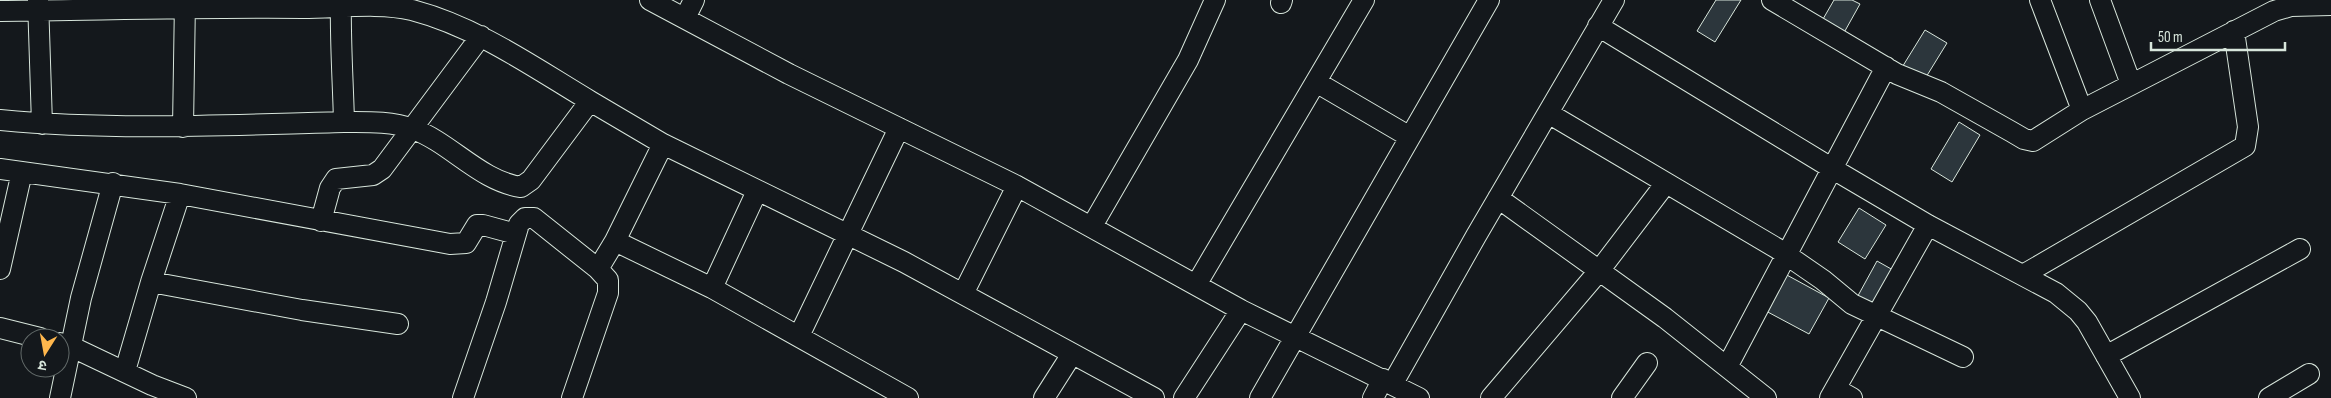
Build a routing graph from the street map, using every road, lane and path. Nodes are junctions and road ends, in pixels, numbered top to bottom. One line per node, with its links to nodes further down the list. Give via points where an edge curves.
1 (650, 0): 14 (street)
2 (694, 0): 14 (street)
3 (1215, 0): 44 (street, via 1188,60)
4 (1364, 0): 20 (street)
5 (1489, 0): 31 (street)
6 (1614, 0): 16 (street)
7 (2040, 0): 23 (street)
8 (2100, 0): 21 (street)
9 (1778, 1): 19 (street)
10 (185, 4): 11 (street); 12 (street); 28 (street)
11 (341, 4): 18 (street, via 410,9); 26 (street)
12 (39, 5): 15 (street); 27 (street)
13 (2322, 5): 17 (street, via 2292,6)
14 (676, 9): 29 (street, via 789,74)
15 (0, 11)
16 (1598, 26): 24 (street); 34 (street)
17 (2234, 31): 21 (street); 53 (street, via 2248,128 2245,146)
18 (481, 36): 22 (street); 30 (street)
19 (1886, 67): 23 (street, via 1941,92 2024,139 2039,138); 34 (street)
20 (1316, 82): 31 (street); 55 (street)
21 (2131, 84): 23 (street)
22 (590, 101): 30 (street, via 532,180 521,187 504,184 437,141); 32 (street)
23 (2082, 110)
24 (1548, 113): 37 (street); 41 (street)
25 (0, 120): 27 (street)
26 (344, 122): 28 (street); 30 (street, via 388,123)
27 (42, 124): 28 (street)
28 (183, 127)
29 (899, 128): 38 (street); 46 (street)
30 (412, 129): 42 (street, via 378,172 336,179 330,188)
31 (1410, 137): 65 (street)
32 (663, 144): 39 (street); 47 (street)
33 (0, 169): 35 (street)
34 (1834, 169): 43 (street); 49 (street)
35 (22, 172): 36 (street); 51 (street)
36 (113, 183): 40 (street); 62 (street)
37 (1666, 183): 49 (street); 52 (street)
38 (1017, 186): 44 (street); 57 (street)
39 (757, 191): 46 (street); 56 (street)
40 (180, 194): 42 (street); 54 (street)
41 (1498, 198): 52 (street); 75 (street)
42 (322, 221): 45 (street, via 450,244 466,243 477,225)
43 (1928, 225): 53 (street); 59 (street)
44 (1092, 226): 55 (street)
45 (516, 234): 50 (street, via 525,218 534,218); 79 (street)
46 (846, 236): 57 (street); 64 (street)
47 (615, 240): 50 (street); 56 (street)
48 (2300, 249): 68 (street)
49 (1786, 256): 59 (street, via 1852,304); 71 (street)
50 (598, 269): 80 (street, via 608,280 608,293)
51 (0, 270)
52 (1600, 271): 71 (street); 88 (street)
53 (2023, 275): 68 (street, via 2056,293 2078,311)
54 (150, 282): 60 (street); 72 (street)
55 (1196, 285): 58 (street)
56 (712, 288): 64 (street)
57 (963, 294): 67 (street)
58 (1241, 310): 65 (street); 84 (street)
59 (1877, 318): 69 (street); 76 (street)
60 (398, 324)
61 (0, 328): 63 (street)
62 (70, 330)
63 (20, 333)
64 (799, 336): 81 (street)
65 (1296, 336): 75 (street); 85 (street)
66 (70, 347): 72 (street)
67 (1072, 354): 82 (street); 83 (street)
68 (2106, 356): 91 (street)
69 (1963, 357)
70 (1647, 363): 89 (street)
71 (1727, 367): 90 (street)
72 (125, 371): 78 (street)
73 (2309, 374): 92 (street)
74 (62, 378): 77 (street)
75 (1388, 381): 86 (street); 87 (street)
76 (1839, 395)
77 (60, 398)
78 (186, 398)
79 (463, 398)
80 (572, 398)
81 (908, 398)
82 (1044, 398)
83 (1154, 398)
84 (1184, 398)
85 (1260, 398)
86 (1373, 398)
87 (1419, 398)
88 (1491, 398)
89 (1622, 398)
90 (1766, 398)
91 (2130, 398)
92 (2269, 398)

